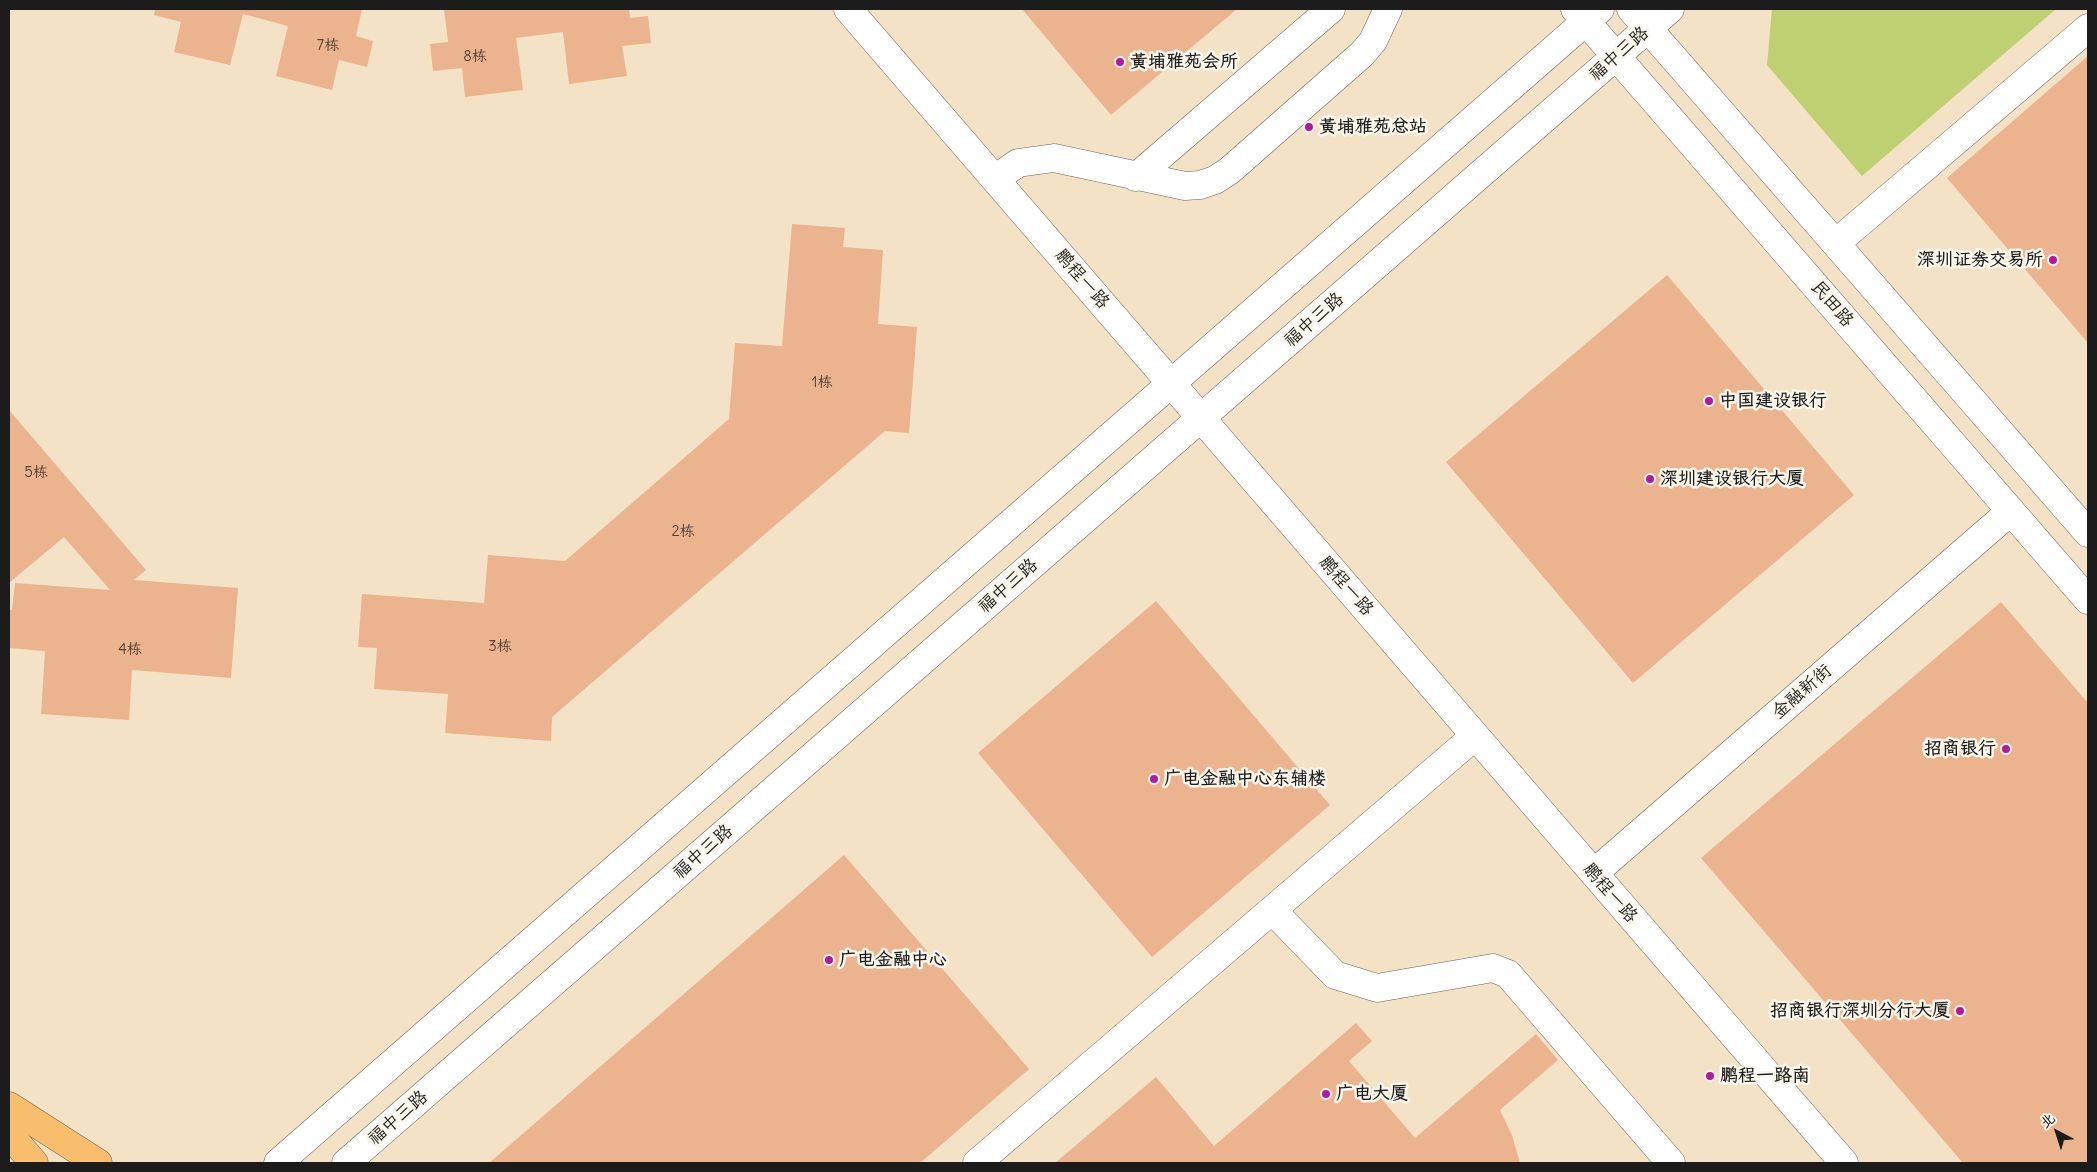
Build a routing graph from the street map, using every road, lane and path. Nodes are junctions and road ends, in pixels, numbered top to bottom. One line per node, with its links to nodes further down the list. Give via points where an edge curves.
1 (848, 9): 10 (street, 鹏程一路)
2 (1331, 9): 9 (street)
3 (1388, 9): 9 (street, via 1373,41 1362,54 1215,180 1185,186)
4 (1670, 9): 6 (street, 福中三路)
5 (1587, 13): 8 (street, 民田路); 12 (street)
6 (1640, 18): 8 (street, 福中三路); 11 (street)
7 (2088, 28): 11 (street)
8 (1616, 56): 13 (street, 福中三路); 14 (street, 民田路)
9 (1136, 177): 10 (street, via 1054,158 1018,163)
10 (995, 179): 12 (street, 鹏程一路)
11 (1836, 244): 15 (street)
12 (1171, 384): 13 (street, 鹏程一路); 24 (street)
13 (1201, 418): 17 (street, 鹏程一路); 25 (street, 福中三路)
14 (2011, 511): 16 (street, 民田路); 18 (street, 金融新街)
15 (2088, 533)
16 (2088, 600)
17 (1475, 736): 18 (street, 鹏程一路); 19 (street)
18 (1594, 873): 28 (street, 鹏程一路)
19 (1272, 910): 26 (street); 27 (street, via 1335,975 1377,988 1493,968 1508,974)
20 (9, 1106): 23 (main road)
21 (9, 1134): 22 (main road)
22 (34, 1163)
23 (98, 1163)
24 (278, 1163)
25 (346, 1163)
26 (977, 1163)
27 (1671, 1163)
28 (1844, 1163)

